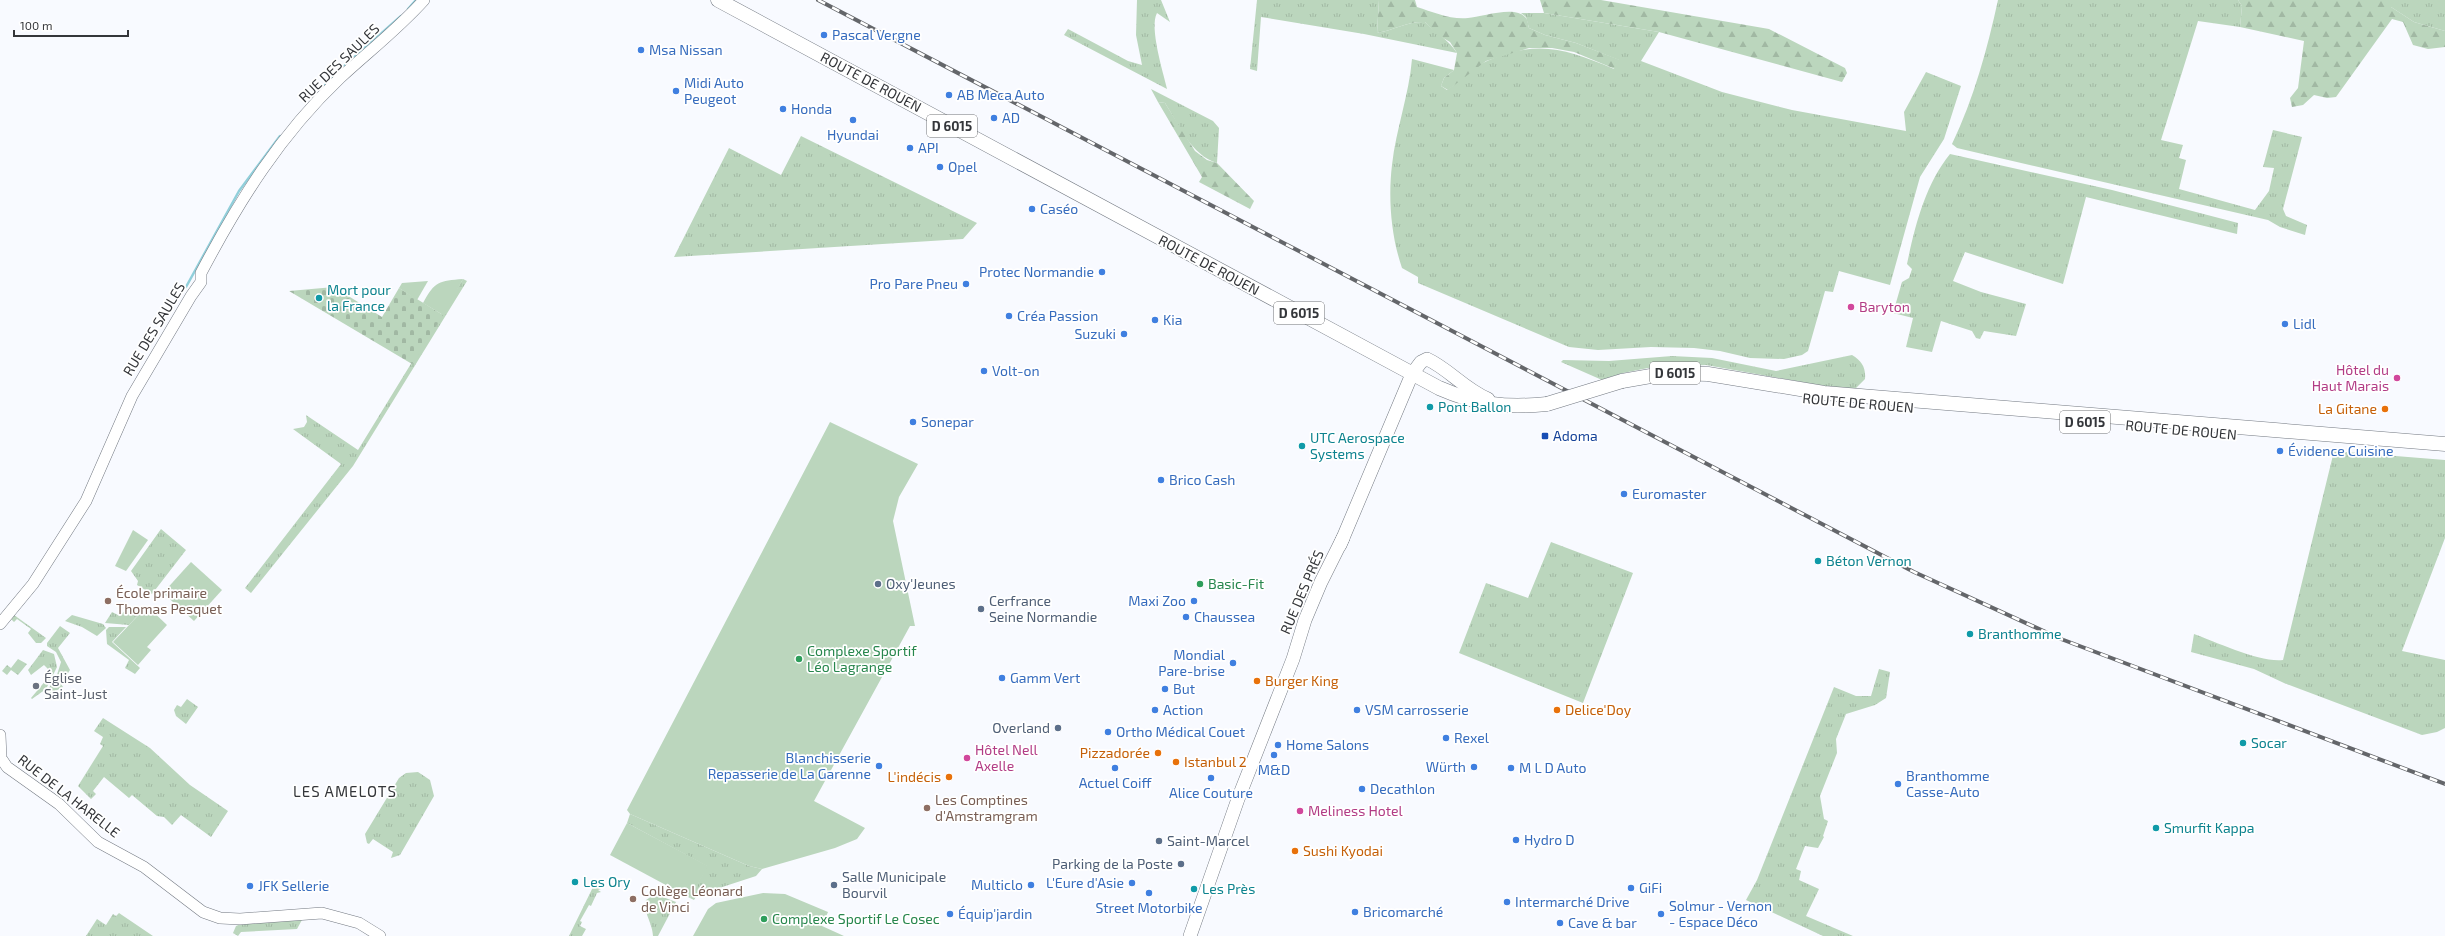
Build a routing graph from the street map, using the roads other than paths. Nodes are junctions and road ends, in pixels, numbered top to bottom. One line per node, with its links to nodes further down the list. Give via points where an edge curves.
1 (424, 0): 8 (street, RUE DES SAULES, via 408,19 340,78 313,106 247,190 201,273 201,282 132,396 86,501 33,584)
2 (718, 0): 3 (main road, ROUTE DE ROUEN / D 6015)
3 (1412, 374): 5 (main road, ROUTE DE ROUEN / D 6015, via 1461,398); 5 (main road, via 1421,362 1428,360 1473,393); 10 (main road, RUE DES PRÉS, via 1343,538 1327,586 1293,658)
4 (1728, 377): 5 (main road, ROUTE DE ROUEN / D 6015, bridge, via 1668,373 1622,381 1547,404); 6 (main road, ROUTE DE ROUEN / D 6015, via 1824,393); 7 (main road, ROUTE DE ROUEN / D 6015, via 1805,399)
5 (1504, 407)
6 (2445, 444)
7 (2445, 452)
8 (0, 624)
9 (0, 735): 11 (street, RUE DE LA HARELLE, via 3,762 59,804 98,842 144,867 203,912 220,918 240,919 322,913 359,923)
10 (1233, 814): 12 (main road, RUE DES PRÉS, via 1221,837); 13 (main road, RUE DES PRÉS)
11 (380, 936)
12 (1183, 936)
13 (1190, 936)

